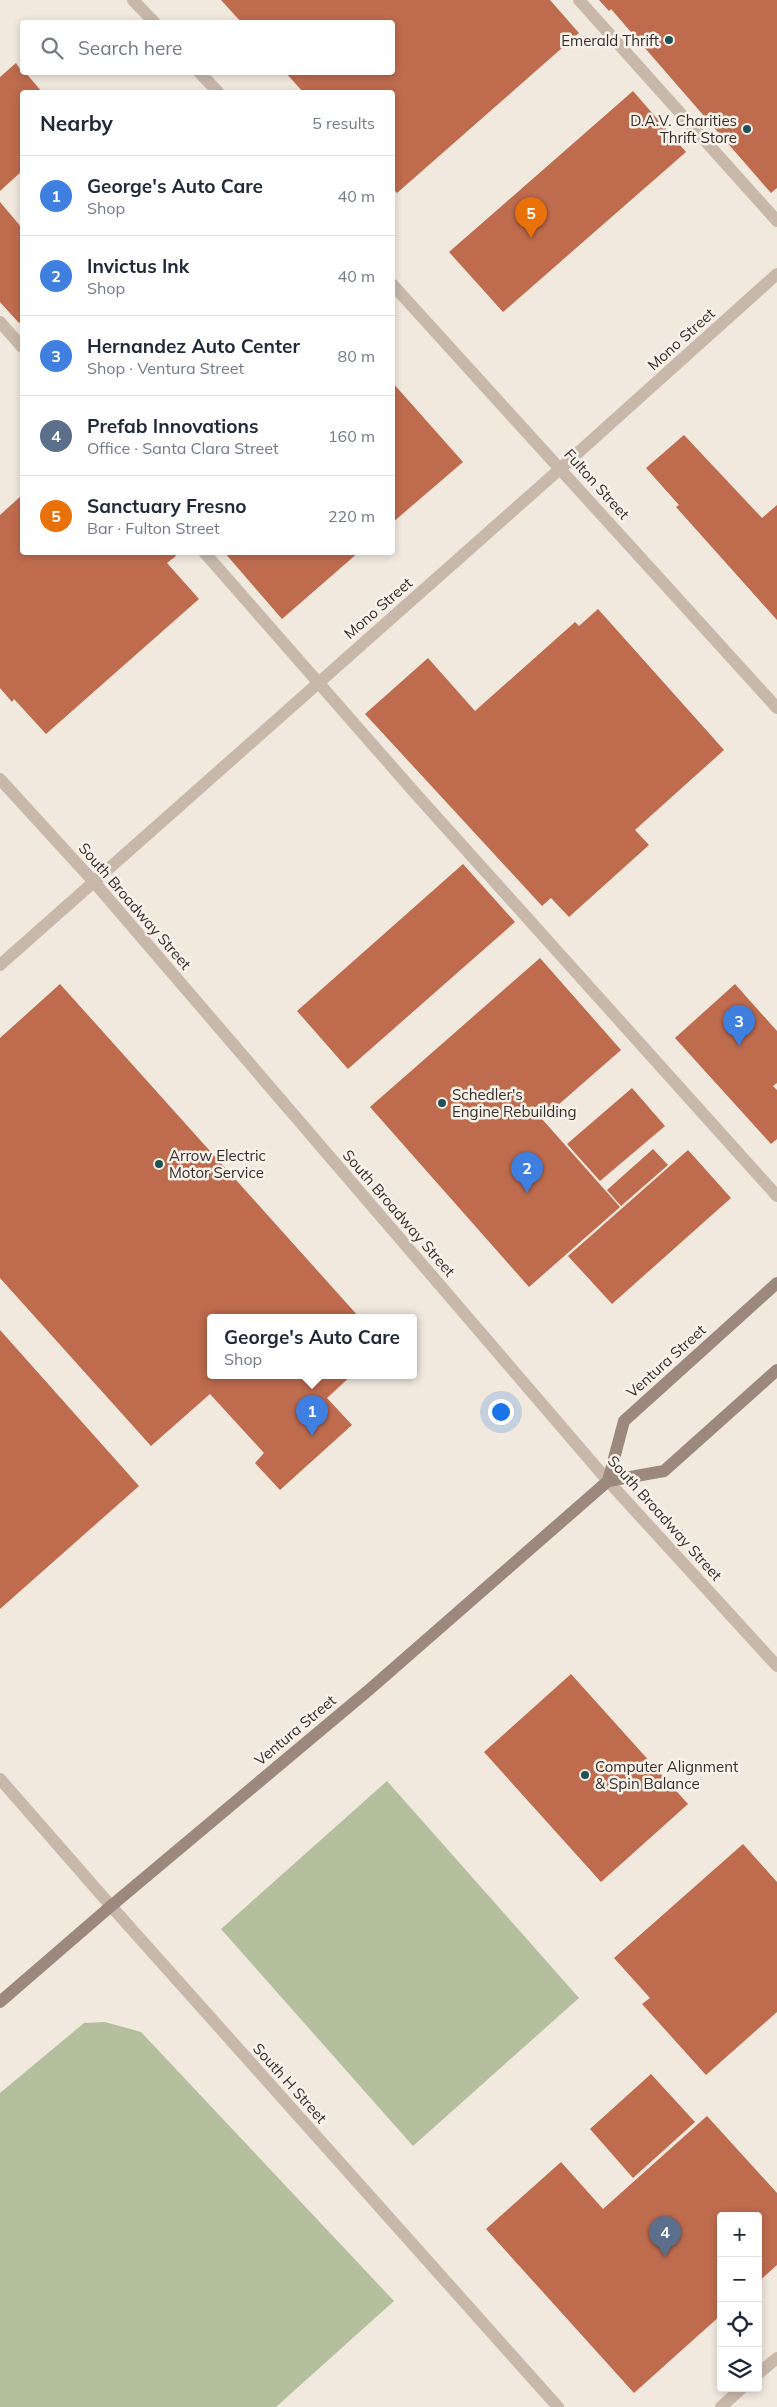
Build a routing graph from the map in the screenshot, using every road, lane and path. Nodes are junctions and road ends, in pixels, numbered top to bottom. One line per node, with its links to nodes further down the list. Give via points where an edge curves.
1 (133, 0): 3 (street)
2 (579, 0): 6 (street)
3 (152, 20)
4 (202, 75): 5 (street)
5 (216, 90)
6 (777, 221)
7 (777, 274): 11 (street, Mono Street)
8 (395, 287): 11 (street, Fulton Street)
9 (0, 322): 10 (street)
10 (20, 345)
11 (561, 468): 13 (street, Mono Street); 14 (street, Fulton Street)
12 (207, 555): 13 (street)
13 (318, 682): 16 (street, Mono Street); 18 (street)
14 (777, 708)
15 (0, 779): 16 (street, South Broadway Street)
16 (94, 882): 17 (street, Mono Street); 21 (street, South Broadway Street)
17 (0, 966)
18 (777, 1196)
19 (777, 1283): 21 (main road, Ventura Street, via 624,1421)
20 (777, 1370): 21 (main road, via 664,1471)
21 (608, 1481): 22 (street, South Broadway Street); 24 (main road, Ventura Street, via 370,1688)
22 (777, 1666)
23 (0, 1779): 24 (street, South H Street)
24 (111, 1906): 25 (main road, Ventura Street); 29 (street, South H Street)
25 (0, 2002)
26 (777, 2358): 27 (street)
27 (762, 2371)
28 (738, 2392): 30 (street)
29 (558, 2407)
30 (721, 2407)

